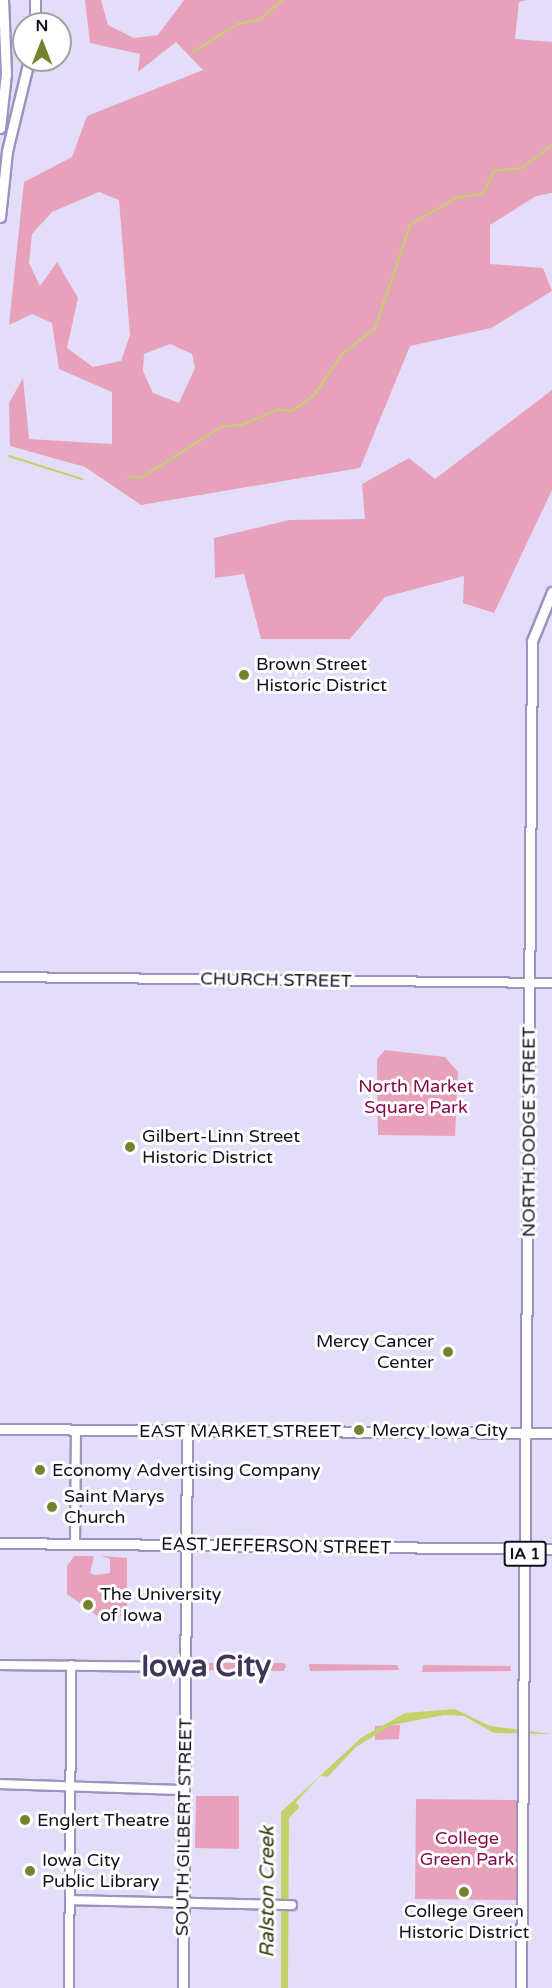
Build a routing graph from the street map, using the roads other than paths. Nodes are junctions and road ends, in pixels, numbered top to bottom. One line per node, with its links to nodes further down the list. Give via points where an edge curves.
1 (3, 0): 3 (main road, via 6,74)
2 (26, 72): 4 (main road, via 7,151)
3 (0, 128)
4 (0, 217)
5 (552, 592): 7 (main road, NORTH DODGE STREET / IA 1, via 532,641)
6 (0, 977): 7 (street, CHURCH STREET)
7 (530, 982): 8 (street, CHURCH STREET); 12 (main road, NORTH DODGE STREET / IA 1)
8 (552, 983)
9 (0, 1429): 10 (main road, EAST MARKET STREET)
10 (76, 1430): 11 (main road, EAST MARKET STREET); 15 (street)
11 (188, 1431): 12 (main road, EAST MARKET STREET); 16 (main road, SOUTH GILBERT STREET)
12 (526, 1433): 13 (main road, EAST MARKET STREET); 17 (main road, NORTH DODGE STREET / IA 1)
13 (552, 1433)
14 (0, 1543): 15 (main road, EAST JEFFERSON STREET)
15 (75, 1543): 16 (main road, EAST JEFFERSON STREET)
16 (187, 1545): 17 (main road, EAST JEFFERSON STREET); 21 (main road, SOUTH GILBERT STREET)
17 (525, 1549): 18 (main road, EAST JEFFERSON STREET); 30 (main road, NORTH DODGE STREET / IA 1)
18 (552, 1549)
19 (0, 1665): 20 (street)
20 (71, 1665): 21 (street); 23 (street)
21 (186, 1667): 24 (main road, SOUTH GILBERT STREET)
22 (0, 1784): 23 (street)
23 (70, 1784): 24 (street); 25 (street)
24 (184, 1790): 26 (main road, SOUTH GILBERT STREET)
25 (70, 1900): 26 (street); 28 (street)
26 (183, 1902): 27 (street); 29 (main road, SOUTH GILBERT STREET)
27 (292, 1905)
28 (69, 1988)
29 (183, 1988)
30 (521, 1988)

